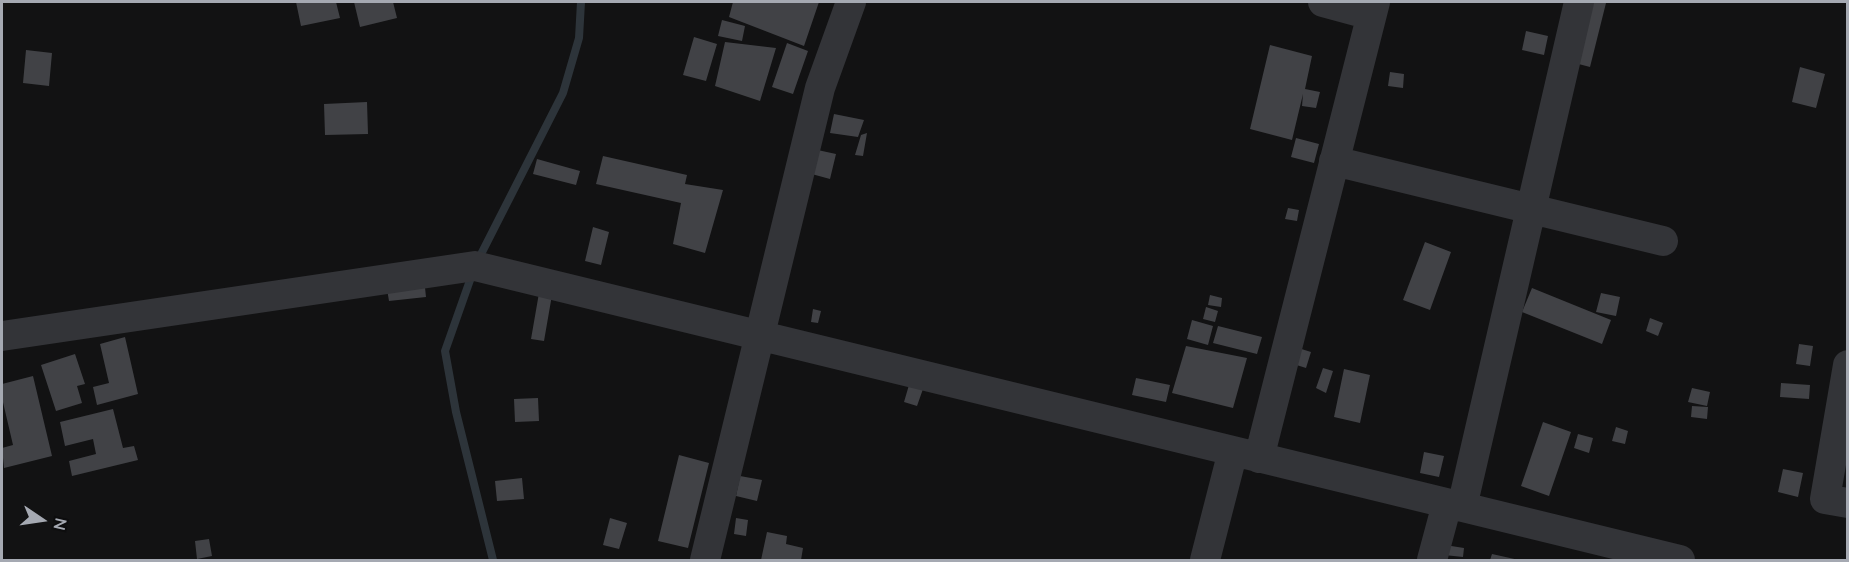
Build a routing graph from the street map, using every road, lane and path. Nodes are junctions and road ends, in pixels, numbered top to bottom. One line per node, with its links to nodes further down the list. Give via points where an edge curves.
1 (850, 2): 8 (street, via 820,87)
2 (1323, 2): 4 (street)
3 (1579, 2): 6 (street)
4 (1373, 8): 5 (street)
5 (1334, 161): 6 (street); 11 (street)
6 (1531, 209): 7 (street); 13 (street)
7 (1663, 241)
8 (759, 335): 9 (street, via 475,266); 11 (street); 14 (street)
9 (2, 336)
10 (1848, 365): 12 (street, via 1825,499)
11 (1246, 454): 13 (street); 15 (street)
12 (1848, 503)
13 (1454, 506): 16 (street); 17 (street)
14 (705, 561)
15 (1204, 561)
16 (1432, 561)
17 (1680, 561)

